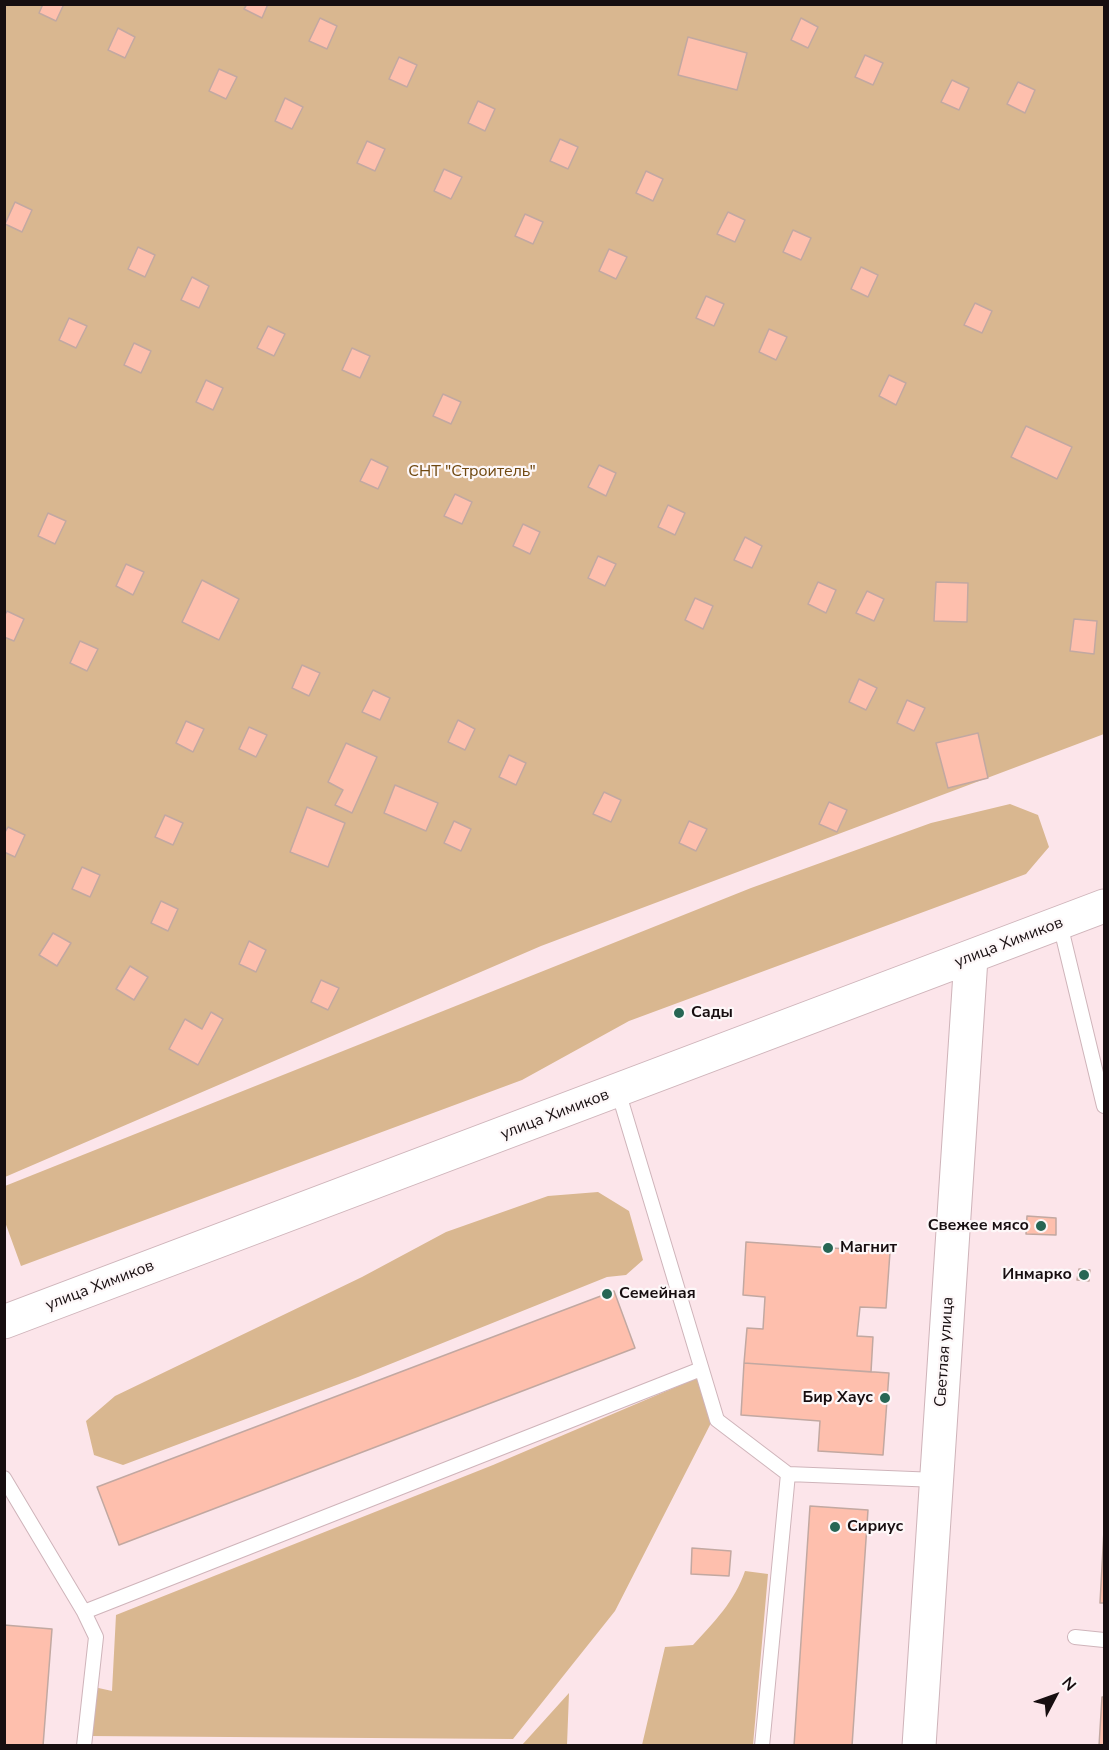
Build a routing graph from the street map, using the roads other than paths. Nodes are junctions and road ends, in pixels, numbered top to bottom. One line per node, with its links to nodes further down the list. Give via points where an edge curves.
1 (1104, 906): 2 (main road, улица Химиков)
2 (1060, 924): 3 (main road, улица Химиков); 5 (lane)
3 (970, 958): 4 (main road, улица Химиков); 10 (main road, Светлая улица)
4 (618, 1091): 6 (main road, улица Химиков); 7 (lane)
5 (1104, 1106)
6 (4, 1322)
7 (702, 1369): 8 (lane, via 717,1420); 11 (lane)
8 (788, 1474): 10 (lane); 15 (lane)
9 (4, 1478): 11 (lane)
10 (937, 1480): 16 (main road, Светлая улица)
11 (84, 1612): 14 (lane, via 96,1637)
12 (1075, 1637): 13 (lane)
13 (1104, 1640)
14 (84, 1746)
15 (762, 1746)
16 (919, 1746)

